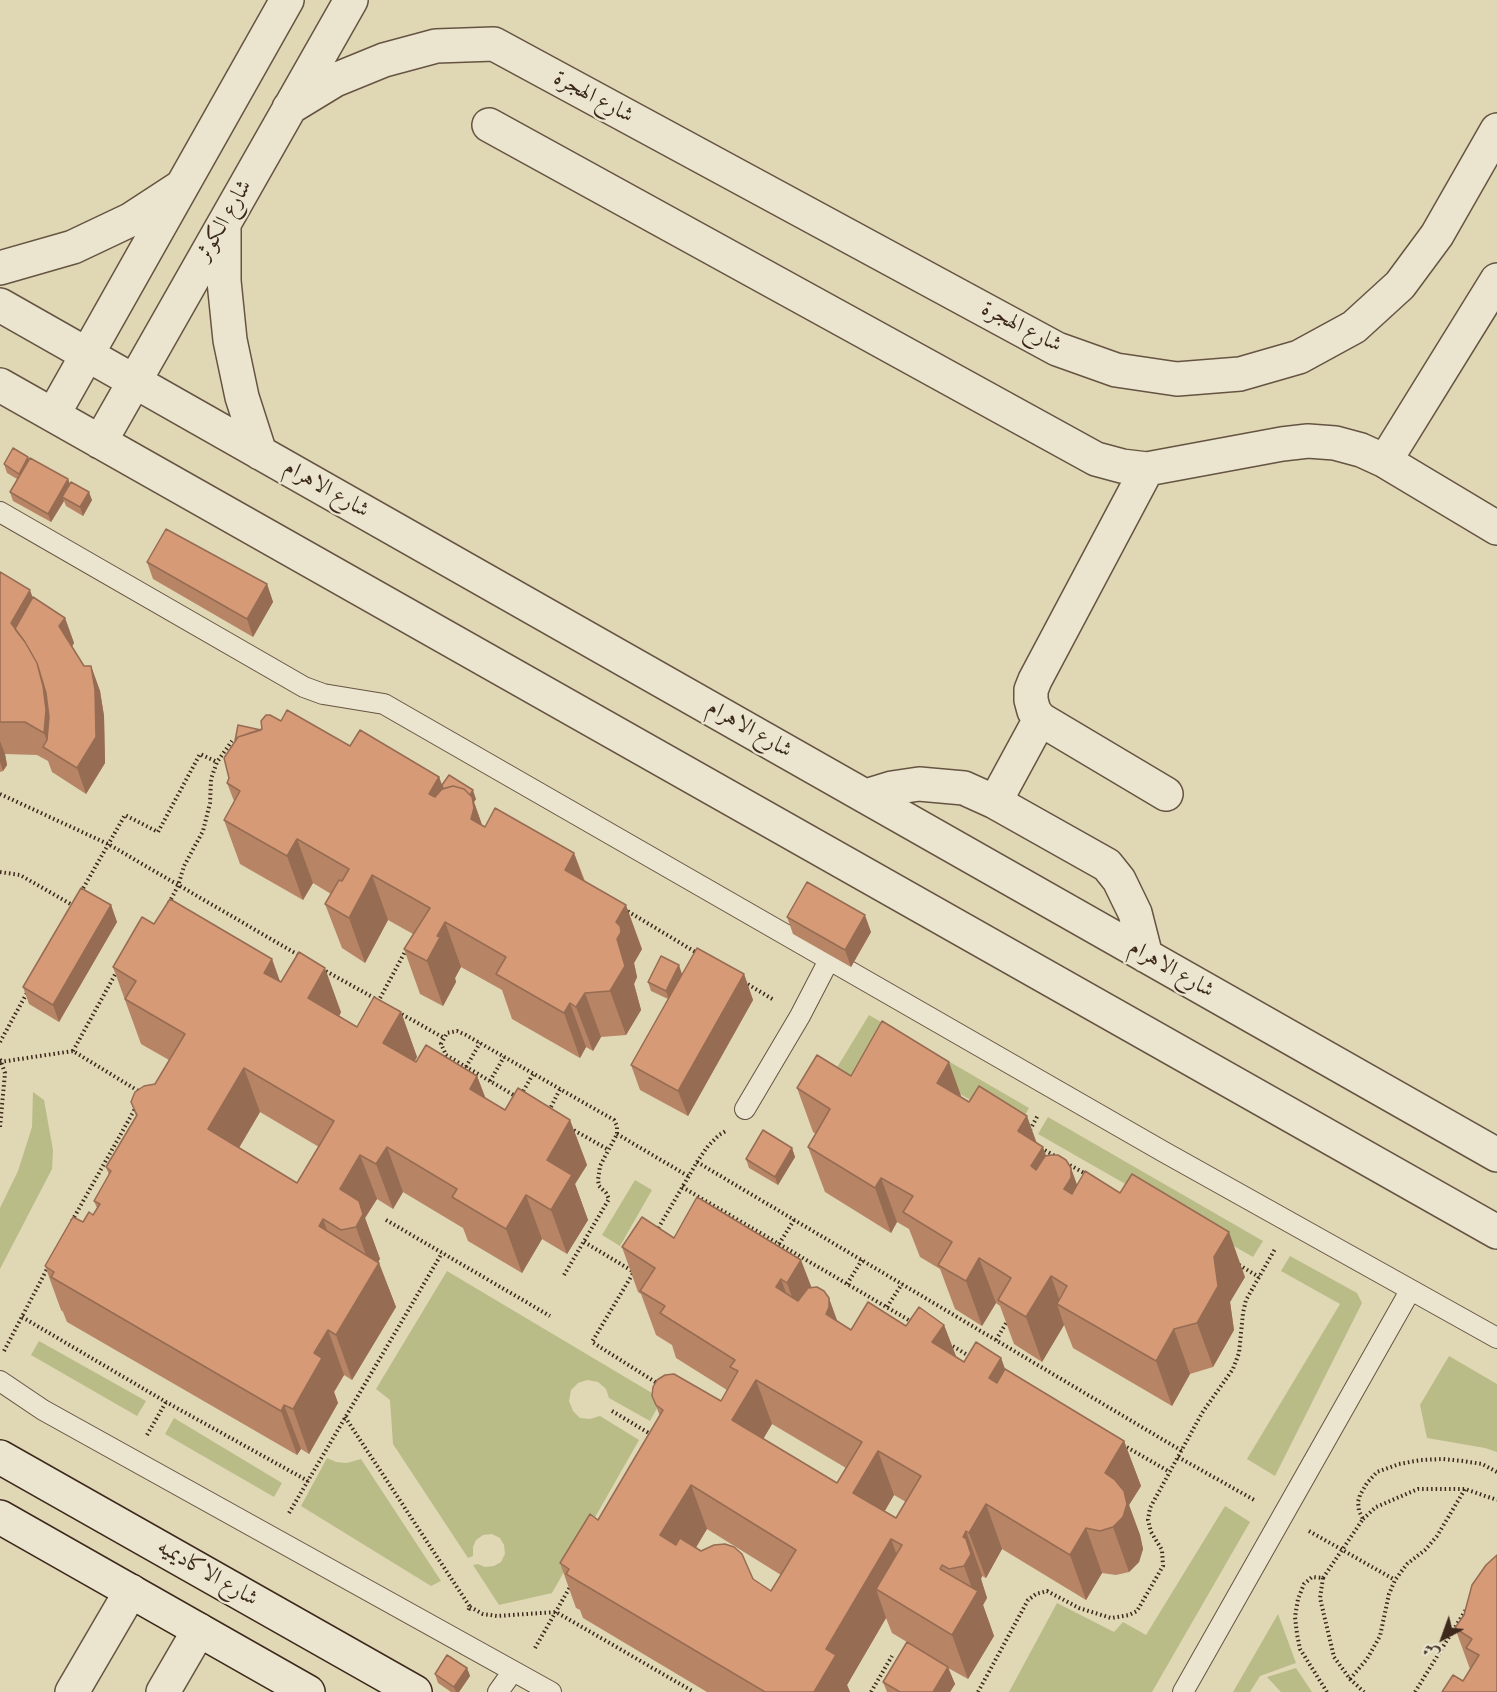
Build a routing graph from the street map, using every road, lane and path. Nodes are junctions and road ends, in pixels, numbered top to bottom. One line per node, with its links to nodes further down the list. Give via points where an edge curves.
1 (287, 0): 6 (street)
2 (351, 0): 3 (street, شارع الكوثر)
3 (289, 108): 5 (street, شارع الهجرة, via 335,80 384,60 436,46 494,44 1057,349 1116,370 1177,379 1240,374 1299,357 1354,327 1400,285 1437,235); 7 (street, شارع الكوثر)
4 (489, 125): 18 (street, via 1073,447 1096,459)
5 (1497, 130)
6 (183, 186): 8 (street, via 130,220 73,247); 11 (street)
7 (224, 223): 12 (street, شارع الكوثر); 16 (street, via 230,340 242,398)
8 (0, 268)
9 (1497, 280): 17 (street)
10 (0, 304): 11 (street, شارع الاهرام)
11 (88, 355): 12 (street, شارع الاهرام); 14 (street)
12 (134, 382): 15 (street, شارع الكوثر); 16 (street, شارع الاهرام)
13 (0, 385): 14 (street)
14 (54, 415): 15 (street)
15 (100, 442): 79 (street)
16 (260, 453): 26 (street, شارع الاهرام)
17 (1385, 461): 18 (street, via 1335,443 1308,441); 20 (street)
18 (1147, 469): 21 (street, via 1035,680 1030,700)
19 (0, 512): 38 (lane, via 304,687 384,704)
20 (1497, 528)
21 (1040, 719): 25 (street); 27 (street)
22 (232, 741): 23 (path)
23 (217, 762): 28 (path, via 200,754 158,832 125,815); 30 (path, via 203,831)
24 (0, 794): 28 (path)
25 (1166, 794)
26 (866, 796): 27 (street, via 919,784 945,785 964,788); 37 (street, شارع الاهرام)
27 (995, 802): 37 (street, via 1107,865 1119,879 1135,913)
28 (108, 844): 30 (path); 31 (path)
29 (0, 872): 34 (path, via 20,875 74,906)
30 (178, 886): 32 (path); 40 (path)
31 (80, 895)
32 (168, 905)
33 (619, 906): 36 (path)
34 (68, 916)
35 (411, 943): 44 (path)
36 (699, 954)
37 (1146, 956): 68 (street, شارع الاهرام)
38 (829, 960): 48 (lane); 77 (lane)
39 (122, 961): 52 (path)
40 (308, 961)
41 (318, 966): 44 (path)
42 (739, 979): 48 (path)
43 (28, 989): 50 (path)
44 (379, 1001): 45 (path); 46 (path)
45 (388, 1006)
46 (374, 1009)
47 (397, 1011): 49 (path)
48 (800, 1016): 61 (lane)
49 (444, 1038): 51 (path, via 457,1030); 55 (path, via 441,1044 446,1055)
50 (0, 1042)
51 (480, 1044): 53 (path); 55 (path)
52 (73, 1051): 54 (path); 59 (path)
53 (504, 1057): 56 (path); 57 (path)
54 (0, 1061): 64 (path, via 5,1073)
55 (466, 1067): 57 (path)
56 (533, 1074): 57 (path, via 520,1099); 58 (path)
57 (490, 1081)
58 (560, 1089): 62 (path); 65 (path, via 614,1120)
59 (144, 1094)
60 (138, 1104): 78 (path)
61 (745, 1109): 70 (path)
62 (547, 1114)
63 (567, 1126): 67 (path)
64 (0, 1127)
65 (617, 1134): 67 (path); 73 (path)
66 (1035, 1144): 69 (path)
67 (609, 1150): 81 (path, via 598,1180 609,1200)
68 (1497, 1155)
69 (1056, 1156)
70 (697, 1162): 73 (path); 76 (path)
71 (1066, 1162): 72 (path)
72 (1086, 1174)
73 (688, 1176): 74 (path)
74 (682, 1187): 80 (path); 82 (path)
75 (386, 1220): 83 (path)
76 (794, 1220): 82 (path); 84 (path)
77 (1291, 1222): 90 (path); 93 (lane)
78 (69, 1226)
79 (1497, 1232)
80 (655, 1234)
81 (584, 1242): 88 (path); 89 (path)
82 (779, 1244): 91 (path)
83 (442, 1252): 96 (path); 108 (path)
84 (862, 1260): 91 (path); 92 (path)
85 (639, 1262): 88 (path)
86 (1239, 1265): 90 (path)
87 (48, 1266): 97 (path)
88 (634, 1272): 105 (path, via 592,1342)
89 (564, 1275)
90 (1259, 1277): 111 (path, via 1246,1300 1233,1369 1202,1413)
91 (847, 1284): 94 (path)
92 (902, 1284): 94 (path); 100 (path)
93 (1410, 1291): 99 (lane); 146 (lane)
94 (887, 1307): 98 (path)
95 (1012, 1313): 100 (path)
96 (550, 1316)
97 (22, 1317): 102 (path); 106 (path)
98 (916, 1324)
99 (1497, 1338)
100 (996, 1340): 111 (path)
101 (946, 1342): 103 (path)
102 (6, 1349)
103 (975, 1359)
104 (0, 1381): 114 (lane, via 43,1410)
105 (664, 1387)
106 (166, 1402): 114 (path); 117 (path)
107 (612, 1411): 109 (path)
108 (345, 1417): 117 (path); 130 (path)
109 (656, 1437)
110 (1119, 1442): 115 (path)
111 (1182, 1451): 113 (path)
112 (0, 1457): 140 (street, شارع الاكاديميه)
113 (1178, 1457): 115 (path); 120 (path)
114 (134, 1459): 123 (lane)
115 (1170, 1472): 145 (path, via 1150,1508 1148,1520 1162,1550 1163,1566 1137,1611 1111,1618 1079,1608 1047,1591 1036,1594 1028,1600)
116 (1497, 1472): 122 (path, via 1482,1464 1443,1459 1421,1460 1377,1472 1360,1495)
117 (308, 1481): 123 (path)
118 (1465, 1489): 119 (path); 122 (path, via 1418,1489 1376,1507); 126 (path, via 1437,1536)
119 (1497, 1500)
120 (1264, 1505)
121 (0, 1517): 128 (street)
122 (1363, 1519): 124 (path)
123 (274, 1538): 133 (lane)
124 (1342, 1550): 125 (path); 126 (path)
125 (1323, 1578): 136 (path, via 1320,1598 1334,1657); 147 (path, via 1312,1577 1304,1584 1295,1617 1300,1649)
126 (1395, 1580): 136 (path, via 1380,1636)
127 (572, 1583): 131 (path)
128 (131, 1591): 132 (street); 137 (street)
129 (1468, 1606): 149 (path)
130 (470, 1607): 131 (path, via 497,1616); 133 (path)
131 (556, 1612): 135 (path); 143 (path)
132 (199, 1630): 138 (street); 139 (street)
133 (452, 1638): 135 (lane)
134 (892, 1656): 144 (path)
135 (516, 1673): 141 (lane); 142 (lane)
136 (1350, 1679): 148 (path)
137 (72, 1692)
138 (163, 1692)
139 (308, 1692)
140 (415, 1692)
141 (498, 1692)
142 (551, 1692)
143 (694, 1692)
144 (871, 1692)
145 (978, 1692)
146 (1183, 1692)
147 (1327, 1692)
148 (1364, 1692)
149 (1416, 1692)

